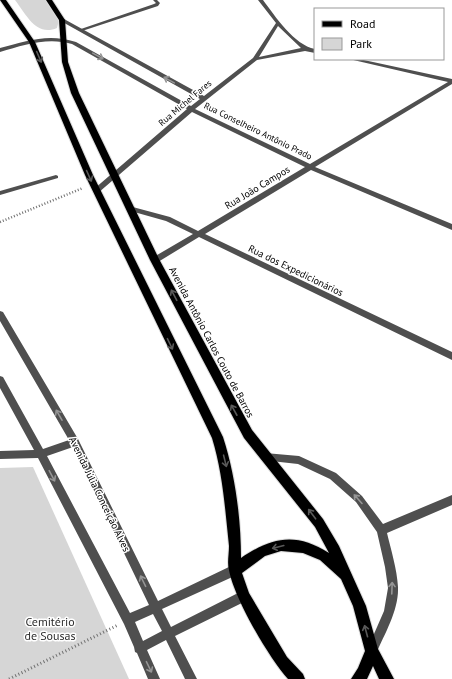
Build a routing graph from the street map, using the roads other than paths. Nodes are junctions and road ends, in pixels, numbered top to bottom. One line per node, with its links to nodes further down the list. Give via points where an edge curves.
1 (3, 0): 10 (main road)
2 (49, 0): 5 (main road)
3 (155, 0): 7 (lane, via 158,3 156,5)
4 (260, 0): 6 (street)
5 (62, 20): 7 (street, Rua Conselheiro Antônio Prado); 8 (main road, Avenida Antônio Carlos Couto de Barros)
6 (278, 22): 11 (street); 14 (street, Rua Michel Fares)
7 (80, 30): 9 (street, Rua Conselheiro Antônio Prado)
8 (63, 39): 9 (street, Rua Conselheiro Antônio Prado); 10 (street, via 51,38); 20 (main road, Avenida Antônio Carlos Couto de Barros, via 65,62 76,93)
9 (81, 39): 17 (street, Rua Conselheiro Antônio Prado, one-way to 9); 18 (street, Rua Conselheiro Antônio Prado, one-way to 18)
10 (32, 42): 12 (street); 22 (main road, one-way to 22)
11 (305, 49): 13 (street); 14 (street)
12 (0, 50)
13 (314, 51)
14 (255, 59): 17 (street, Rua Michel Fares)
15 (356, 60): 16 (street)
16 (452, 82): 19 (street, Rua João Campos)
17 (204, 99): 18 (street, Rua Michel Fares)
18 (191, 109): 19 (street, Rua Conselheiro Antônio Prado); 20 (street, Rua Michel Fares)
19 (310, 166): 25 (street, Rua Conselheiro Antônio Prado); 26 (street, Rua João Campos)
20 (114, 176): 22 (street, Rua Michel Fares); 24 (main road, Avenida Antônio Carlos Couto de Barros)
21 (56, 177): 23 (lane)
22 (95, 188): 37 (main road, one-way to 37, via 217,437 225,461 229,487 236,549)
23 (0, 193)
24 (129, 208): 26 (street, Rua dos Expedicionários, via 168,218); 27 (main road, Avenida Antônio Carlos Couto de Barros)
25 (452, 227)
26 (198, 234): 27 (street, Rua João Campos); 29 (street, Rua dos Expedicionários)
27 (156, 260): 34 (main road, Avenida Antônio Carlos Couto de Barros, one-way to 27, via 233,408)
28 (0, 314): 31 (street, Avenida Júlia Conceição Alves, one-way to 28)
29 (452, 356)
30 (0, 380): 32 (street)
31 (75, 442): 32 (street); 40 (street, Avenida Júlia Conceição Alves, one-way to 31)
32 (41, 454): 33 (street); 41 (street, one-way to 41)
33 (0, 455)
34 (265, 457): 36 (street, one-way to 34, via 359,499 333,476 299,460); 38 (main road, Avenida Antônio Carlos Couto de Barros, one-way to 34, via 319,523)
35 (452, 500): 36 (street)
36 (381, 530): 44 (street, one-way to 36, via 389,611 393,588)
37 (235, 570): 38 (main road, one-way to 37, via 324,556 303,547 281,544 262,552); 39 (main road); 40 (street)
38 (348, 578): 44 (main road, Avenida Antônio Carlos Couto de Barros, one-way to 38)
39 (244, 596): 42 (street); 47 (main road, via 282,662)
40 (156, 606): 41 (street); 42 (street, Avenida Júlia Conceição Alves)
41 (128, 620): 43 (street)
42 (168, 633): 43 (street); 46 (street, Avenida Júlia Conceição Alves)
43 (139, 648): 45 (street, one-way to 45)
44 (372, 651): 48 (main road); 49 (main road, Avenida Antônio Carlos Couto de Barros)
45 (154, 679)
46 (191, 679)
47 (298, 679)
48 (358, 679)
49 (387, 679)

